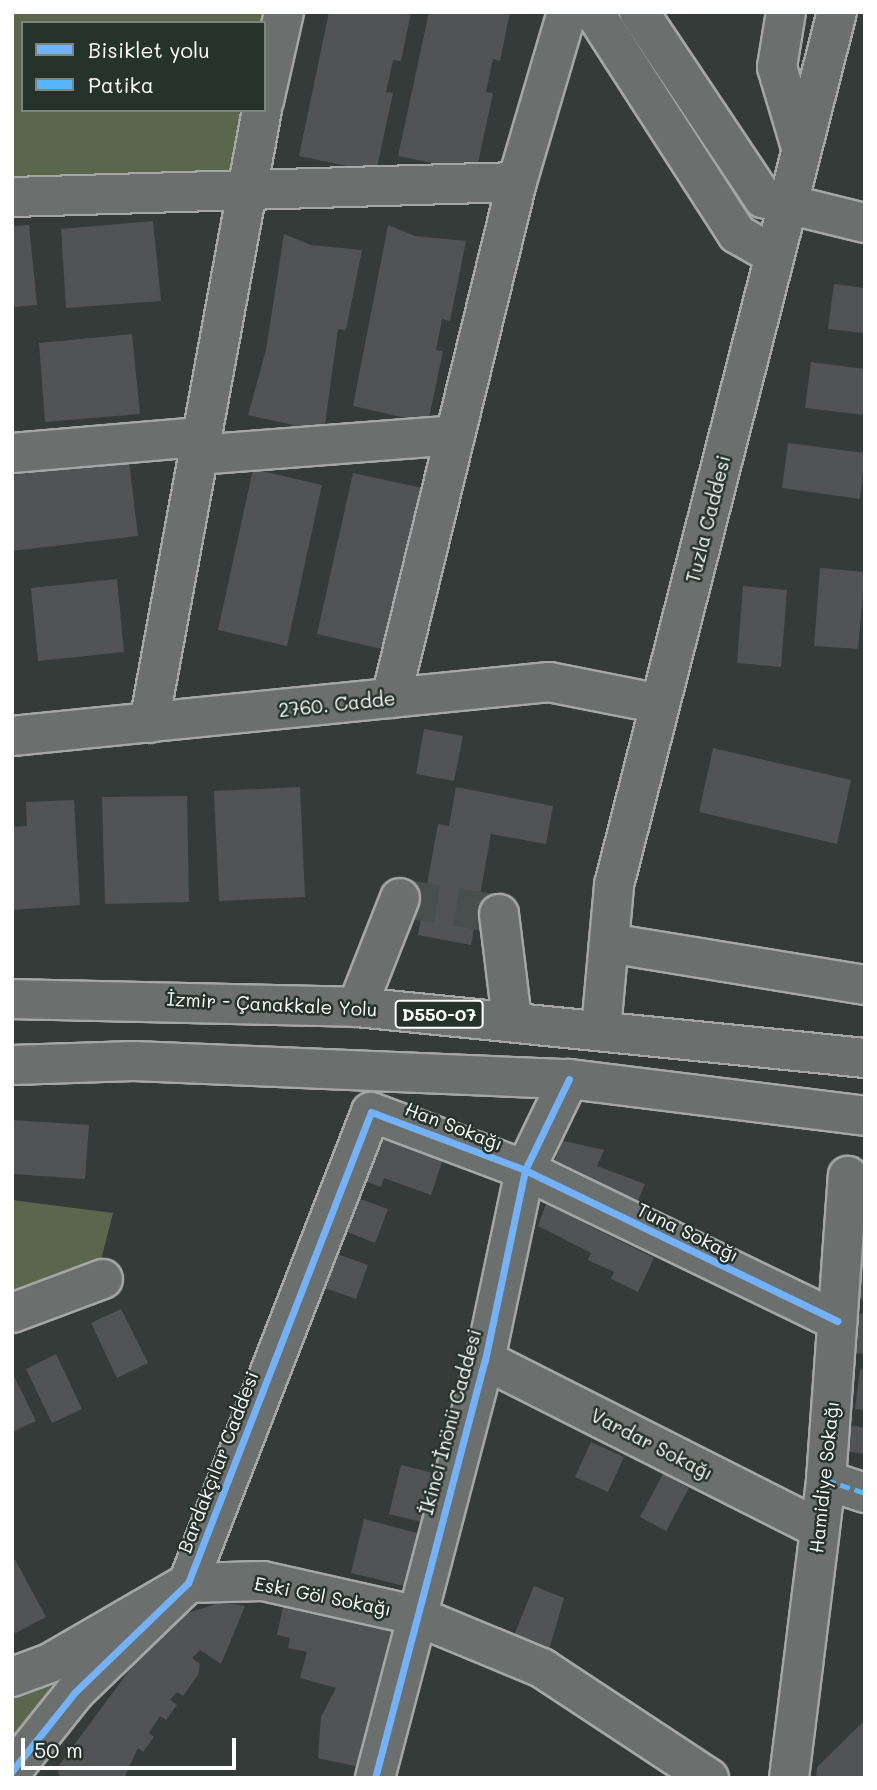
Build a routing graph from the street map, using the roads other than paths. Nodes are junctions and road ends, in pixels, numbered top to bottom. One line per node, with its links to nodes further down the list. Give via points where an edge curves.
1 (284, 12): 7 (main road)
2 (567, 12): 10 (main road)
3 (594, 12): 15 (main road, via 737,234)
4 (639, 12): 13 (main road, via 763,198)
5 (786, 12): 9 (main road, via 777,68)
6 (836, 12): 9 (main road, Tuzla Caddesi)
7 (266, 92)
8 (262, 112): 11 (main road)
9 (800, 144): 13 (main road, Tuzla Caddesi)
10 (517, 182): 11 (main road); 16 (main road)
11 (245, 190): 12 (main road); 17 (main road)
12 (12, 197)
13 (786, 204): 14 (main road); 15 (main road, Tuzla Caddesi)
14 (865, 223)
15 (774, 255): 20 (main road, Tuzla Caddesi)
16 (455, 435): 17 (main road); 19 (main road)
17 (198, 446): 18 (main road); 21 (main road)
18 (12, 453)
19 (391, 698): 20 (main road, 2760. Cadde, via 549,682); 21 (main road, 2760. Cadde)
20 (660, 704): 25 (main road, Tuzla Caddesi, via 614,885)
21 (149, 723): 22 (main road, 2760. Cadde)
22 (12, 736)
23 (400, 898): 28 (main road)
24 (499, 914): 29 (main road)
25 (609, 943): 26 (main road); 30 (main road, Tuzla Caddesi)
26 (865, 985)
27 (12, 999): 28 (main road, İzmir - Çanakkale Yolu / D550-07)
28 (357, 1007): 29 (main road, İzmir - Çanakkale Yolu / D550-07)
29 (512, 1020): 30 (main road, İzmir - Çanakkale Yolu / D550-07)
30 (601, 1029): 31 (main road, İzmir - Çanakkale Yolu / D550-07)
31 (865, 1058)
32 (12, 1065): 33 (main road, via 134,1061)
33 (569, 1079): 35 (main road); 36 (main road, İkinci İnönü Caddesi)
34 (371, 1112): 36 (main road, Han Sokağı); 45 (main road, Bardakçılar Caddesi)
35 (865, 1116)
36 (525, 1171): 40 (main road, Tuna Sokağı); 41 (main road, İkinci İnönü Caddesi)
37 (848, 1176): 40 (main road, Hamidiye Sokağı)
38 (103, 1279): 39 (main road)
39 (12, 1313)
40 (837, 1321): 42 (main road, Hamidiye Sokağı)
41 (485, 1360): 44 (main road, Vardar Sokağı); 46 (main road, İkinci İnönü Caddesi)
42 (826, 1480): 43 (main road); 44 (main road, Hamidiye Sokağı)
43 (865, 1493)
44 (820, 1529): 51 (main road, Hamidiye Sokağı)
45 (188, 1583): 46 (main road, Eski Göl Sokağı, via 263,1581); 47 (main road, via 50,1663); 48 (main road, Bardakçılar Caddesi, via 75,1692)
46 (414, 1615): 49 (main road, İkinci İnönü Caddesi); 50 (main road, Eski Göl Sokağı, via 542,1668)
47 (12, 1677)
48 (12, 1771)
49 (375, 1778)
50 (709, 1778)
51 (789, 1778)

